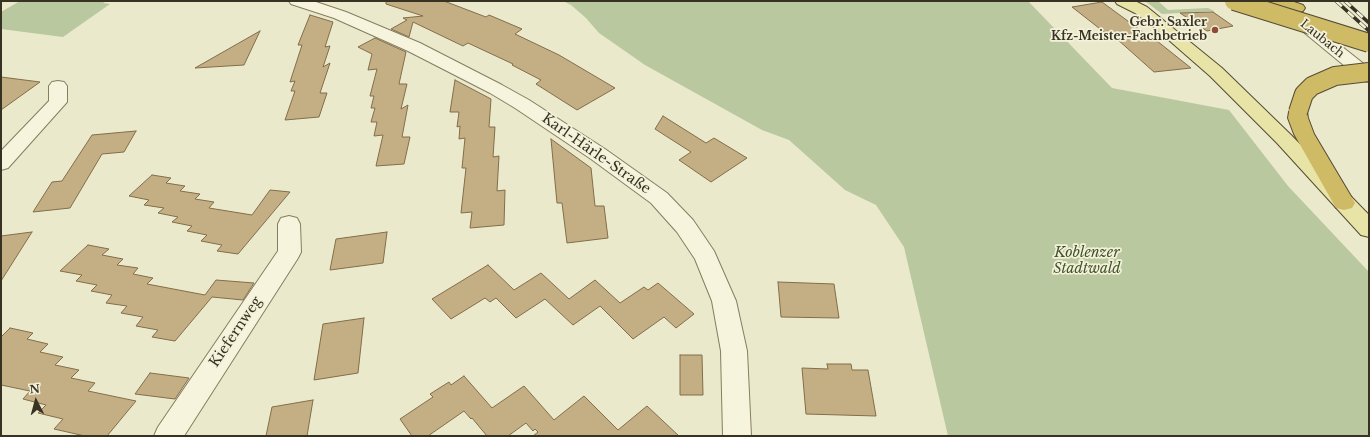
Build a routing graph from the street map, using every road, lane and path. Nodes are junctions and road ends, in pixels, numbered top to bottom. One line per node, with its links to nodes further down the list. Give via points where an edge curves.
1 (297, 1): 18 (street, Karl-Härle-Straße, via 340,15 414,47 496,89 598,154 659,198 685,226 706,257 724,301 734,351)
2 (1123, 1): 6 (main road)
3 (1234, 1): 9 (highway, bridge)
4 (1274, 1): 7 (highway); 11 (street, Laubach)
5 (1282, 1): 7 (highway)
6 (1138, 6): 14 (main road, via 1244,98)
7 (1297, 8): 8 (highway)
8 (1369, 30)
9 (1369, 43)
10 (1369, 72): 14 (highway, bridge, via 1335,76 1317,84 1304,94 1298,112 1304,134)
11 (1369, 77)
12 (58, 86): 13 (street, via 58,102)
13 (1, 163)
14 (1344, 203): 16 (main road)
15 (289, 224): 17 (street, Kiefernweg, via 290,252)
16 (1369, 229)
17 (168, 436)
18 (738, 436)

